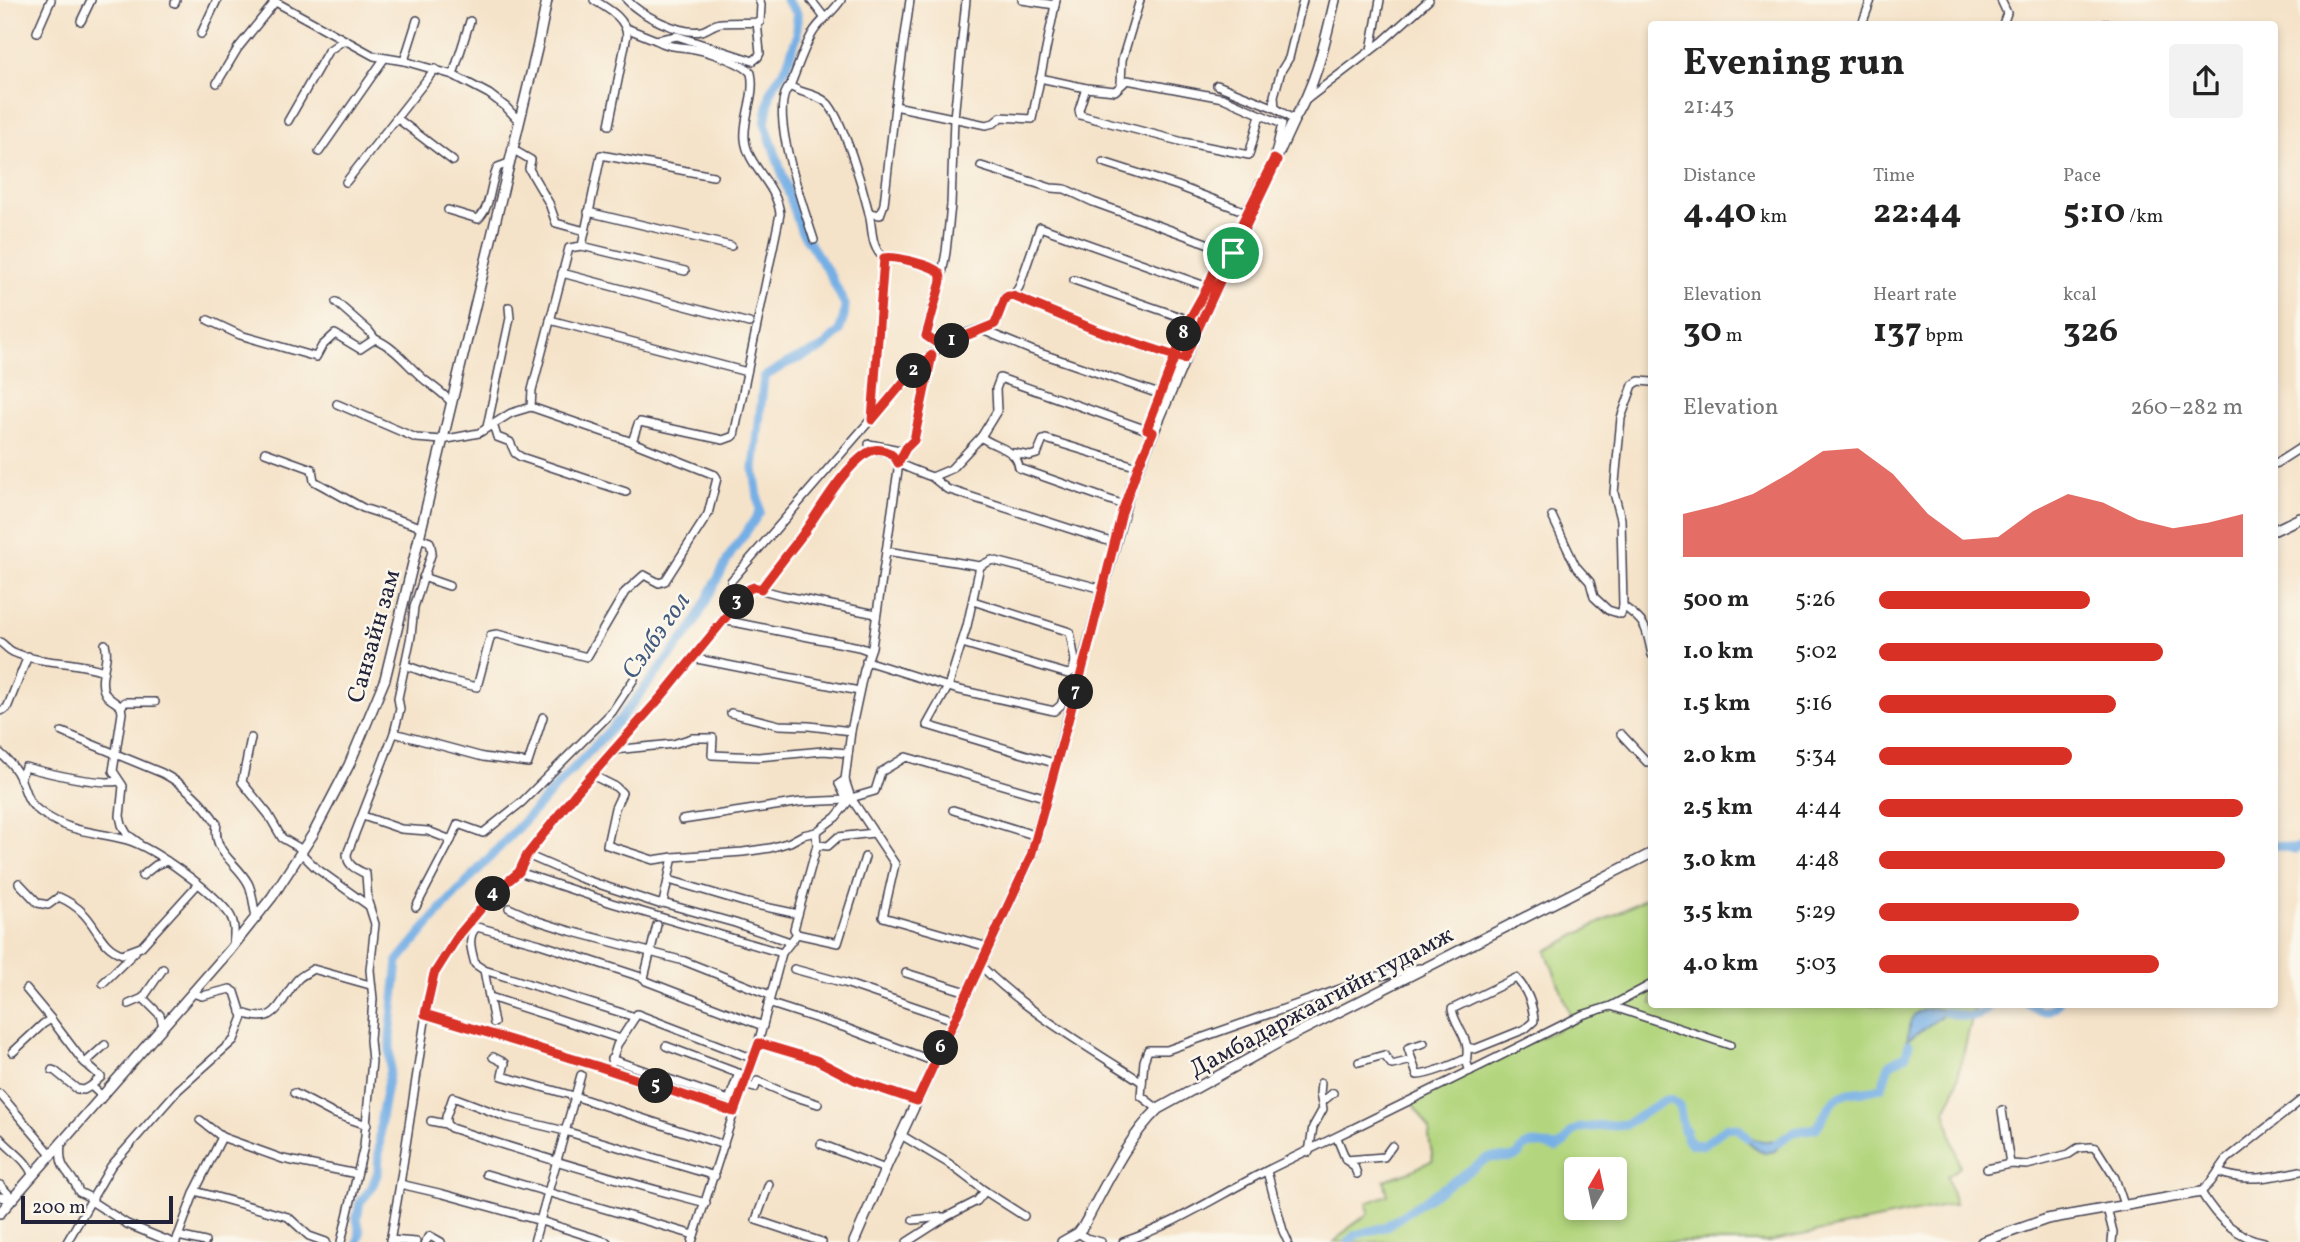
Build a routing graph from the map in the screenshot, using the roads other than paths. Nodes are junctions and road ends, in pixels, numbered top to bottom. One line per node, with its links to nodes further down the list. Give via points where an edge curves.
1 (51, 0): 32 (street)
2 (91, 0): 26 (street)
3 (217, 0): 33 (street)
4 (547, 0): 55 (main road, Санзайн зам)
5 (594, 0): 25 (street)
6 (627, 0): 22 (street)
7 (759, 0): 30 (street)
8 (811, 0): 23 (street)
9 (841, 0): 23 (street)
10 (910, 0): 48 (street)
11 (966, 0): 51 (street)
12 (1022, 0): 21 (street)
13 (1140, 0): 43 (street, via 1122,60)
14 (1303, 0): 49 (street, via 1292,49 1274,96)
15 (1335, 0): 47 (main road)
16 (1380, 0): 36 (street)
17 (1429, 0): 36 (street)
18 (1871, 0): 28 (street)
19 (2001, 0): 29 (street, via 2007,13)
20 (274, 1): 34 (street); 42 (street)
21 (1055, 2): 41 (street)
22 (636, 8): 25 (street); 30 (street, via 682,30 702,31 718,23)
23 (824, 17): 45 (street, via 812,33)
24 (417, 20): 38 (street)
25 (622, 20): 31 (street)
26 (81, 21)
27 (470, 21): 40 (street)
28 (1863, 21)
29 (2004, 21)
30 (757, 23): 35 (street, via 760,53 753,61 677,36)
31 (626, 28): 35 (street); 56 (street)
32 (37, 32)
33 (201, 34)
34 (344, 40): 37 (street); 54 (street, via 328,51)
35 (656, 40): 93 (street, via 743,65 752,76 746,143 776,194 780,214)
36 (1371, 50): 47 (street)
37 (384, 59): 38 (street); 58 (street)
38 (404, 61): 39 (street)
39 (435, 69): 40 (street); 52 (street)
40 (453, 75): 55 (street, via 489,94)
41 (1041, 78): 46 (street); 51 (street, via 1032,119 1001,117 990,125)
42 (217, 83)
43 (1121, 84): 46 (street, via 1115,91); 50 (street, via 1127,80 1206,94)
44 (1217, 85): 49 (street)
45 (790, 86): 69 (street, via 830,107); 71 (street, via 783,96 784,140)
46 (1086, 88): 50 (street, via 1080,115 1249,155)
47 (1306, 100): 53 (main road)
48 (895, 106): 51 (street); 69 (street, via 883,211 877,216)
49 (1275, 108): 53 (street)
50 (1260, 115): 59 (street, via 1282,124)
51 (954, 118): 78 (street, via 951,205)
52 (398, 119): 60 (street); 65 (street)
53 (1294, 120): 59 (main road)
54 (288, 121)
55 (519, 121): 57 (main road, Санзайн зам)
56 (609, 125)
57 (512, 149): 62 (main road, Санзайн зам); 70 (street, via 531,160 529,169 556,223)
58 (318, 152)
59 (1275, 160): 68 (street); 92 (main road)
60 (453, 161)
61 (1102, 162): 68 (street)
62 (509, 163): 66 (street, via 498,167 492,177 484,213 478,219); 97 (main road, Санзайн зам)
63 (981, 166): 74 (street, via 1065,189)
64 (713, 176): 67 (street, via 601,155)
65 (346, 182)
66 (447, 210)
67 (588, 212): 70 (street); 73 (street)
68 (1246, 212): 74 (street, via 1236,235)
69 (869, 213): 75 (street, via 875,246)
70 (585, 231): 72 (street)
71 (814, 240)
72 (582, 246): 76 (street); 77 (street, via 569,248)
73 (731, 246)
74 (1223, 249): 80 (street)
75 (884, 258): 78 (street, via 932,268); 100 (street)
76 (685, 271)
77 (562, 273): 85 (street); 87 (street)
78 (942, 278): 90 (street, via 926,332)
79 (1074, 280): 86 (street)
80 (1208, 286): 81 (street, via 1040,227); 86 (street)
81 (1013, 296): 88 (street, via 1005,298 995,324); 92 (street)
82 (336, 302): 89 (street)
83 (509, 307): 101 (street)
84 (208, 320): 89 (street, via 240,335 316,357 335,334 360,349)
85 (550, 320): 93 (street); 99 (street)
86 (1189, 320): 92 (street)
87 (749, 323)
88 (982, 330): 90 (street); 95 (street)
89 (375, 339): 97 (street)
90 (941, 346): 91 (street)
91 (932, 355): 100 (street); 110 (street, via 914,440)
92 (1180, 358): 95 (street); 96 (main road)
93 (747, 372): 105 (street, via 732,439 640,422)
94 (1648, 382): 130 (street, via 1633,385 1621,418 1614,493 1621,519)
95 (1159, 394): 96 (street); 102 (street)
96 (1169, 398): 102 (main road)
97 (451, 402): 104 (main road, Санзайн зам)
98 (337, 404): 104 (street, via 416,438)
99 (531, 407): 101 (street); 105 (street)
100 (872, 420): 125 (street)
101 (490, 426): 104 (street, via 480,433); 114 (street, via 496,437 510,442 521,457)
102 (1150, 430): 103 (street, via 1000,378 997,411); 112 (main road)
103 (981, 437): 109 (street); 113 (street, via 951,468)
104 (442, 440): 118 (main road, Санзайн зам)
105 (632, 442): 142 (street, via 717,478 708,514 665,581 647,576 625,592 584,658 497,634 491,635 477,687)
106 (869, 444): 110 (street)
107 (2300, 448): 111 (street)
108 (265, 452): 118 (street, via 312,469 314,481 363,508)
109 (1014, 453): 112 (street, via 1037,454 1046,439); 115 (street, via 1018,468)
110 (902, 457): 113 (street); 122 (street); 127 (street, via 878,449 861,458)
111 (2278, 462)
112 (1138, 467): 115 (main road)
113 (932, 477): 121 (street, via 947,489)
114 (626, 492)
115 (1124, 505): 121 (main road)
116 (1552, 516): 130 (street, via 1594,597 1608,610 1621,614)
117 (2300, 518): 119 (main road)
118 (421, 527): 120 (main road, Санзайн зам)
119 (2278, 529)
120 (419, 538): 124 (street, via 432,544); 178 (main road, Санзайн зам, via 385,679 349,765)
121 (1114, 543): 128 (main road)
122 (886, 551): 123 (street); 131 (street)
123 (980, 566): 128 (street, via 992,560); 129 (street)
124 (423, 577): 126 (street); 142 (street)
125 (732, 581)
126 (449, 586)
127 (761, 589): 131 (street); 132 (street, via 749,589)
128 (1103, 589): 141 (main road)
129 (972, 601): 135 (street); 141 (street, via 1070,632)
130 (1623, 606): 133 (street, via 1642,619)
131 (876, 614): 137 (street)
132 (723, 620): 137 (street); 139 (street)
133 (1648, 634)
134 (0, 642): 138 (street, via 12,652)
135 (962, 643): 141 (street, via 1068,674); 145 (street)
136 (105, 644): 143 (street, via 108,651)
137 (870, 651): 140 (street)
138 (28, 656): 143 (street); 150 (street, via 7,708)
139 (692, 658): 147 (street); 158 (street)
140 (866, 661): 145 (street); 147 (street)
141 (1079, 662): 146 (main road)
142 (405, 666): 155 (street)
143 (103, 671): 149 (street, via 107,695)
144 (634, 679): 175 (street, via 612,712 522,802 483,833 458,824)
145 (948, 687): 146 (street, via 1054,711 1067,688); 163 (street, via 927,724)
146 (1077, 688): 163 (main road)
147 (859, 691): 154 (street)
148 (155, 702): 149 (street, via 125,702)
149 (121, 707): 161 (street)
150 (0, 711)
151 (732, 713): 154 (street, via 779,725)
152 (543, 717): 155 (street, via 528,763 483,757)
153 (62, 732): 161 (street)
154 (851, 732): 160 (street)
155 (394, 733): 170 (street)
156 (1621, 734): 162 (street)
157 (251, 738): 178 (street, via 242,782 282,838)
158 (614, 750): 160 (street, via 713,738 712,755); 164 (street)
159 (0, 753): 165 (street)
160 (848, 753): 168 (street, via 845,780 839,784)
161 (116, 754): 166 (street, via 113,771); 195 (street, via 177,781 205,805 217,824 215,837 220,846 248,882)
162 (1648, 762)
163 (1056, 764): 167 (main road)
164 (592, 775): 179 (street); 182 (street, via 622,793 607,845 653,859)
165 (20, 779): 166 (street, via 25,767); 177 (street, via 27,799 56,822)
166 (119, 781): 177 (street, via 123,786 122,825)
167 (1047, 798): 168 (street, via 906,757 881,772 875,791); 174 (main road)
168 (849, 799): 171 (street); 172 (street, via 836,817); 173 (street)
169 (953, 810): 174 (street)
170 (363, 816): 175 (street, via 401,830 428,831); 190 (street, via 347,860 366,874)
171 (682, 820)
172 (816, 832): 176 (street); 182 (street, via 770,848)
173 (874, 833): 176 (street); 202 (street, via 895,864 883,917)
174 (1037, 836): 202 (main road)
175 (451, 840): 191 (street)
176 (817, 845): 194 (street)
177 (144, 846): 183 (street)
178 (302, 851): 190 (street); 195 (main road, Санзайн зам)
179 (527, 855): 184 (street); 189 (street, via 580,878)
180 (1648, 855): 206 (main road, Дамбадаржаагийн гудамж)
181 (865, 857): 198 (street, via 838,943)
182 (673, 858): 186 (street)
183 (167, 861): 185 (street); 188 (street)
184 (519, 872): 196 (street); 224 (street, via 494,893 445,954 434,974)
185 (142, 876)
186 (668, 880): 189 (street); 194 (street)
187 (19, 883): 200 (street, via 38,903 48,905 59,897 73,904 114,951 122,954)
188 (197, 885): 200 (street); 201 (street, via 230,915 235,927)
189 (663, 903): 193 (street)
190 (369, 907): 213 (street, via 374,923)
191 (416, 907)
192 (509, 908): 203 (street, via 559,928)
193 (683, 908): 196 (street); 199 (street)
194 (798, 914): 198 (street)
195 (256, 916): 201 (main road, Санзайн зам)
196 (680, 922): 204 (street)
197 (657, 925): 203 (street)
198 (797, 934): 199 (street)
199 (790, 942): 204 (street)
200 (141, 947): 212 (street)
201 (233, 947): 217 (main road, Санзайн зам)
202 (988, 947): 205 (main road)
203 (650, 952): 211 (street); 220 (street, via 684,961)
204 (782, 953): 220 (street)
205 (980, 965): 216 (main road); 252 (street, via 1036,1013)
206 (1426, 967): 252 (street, via 1374,977 1167,1050 1147,1050); 265 (main road, Дамбадаржаагийн гудамж)
207 (163, 969): 219 (street)
208 (794, 969): 227 (street)
209 (484, 970): 211 (street, via 475,964 470,938 477,927); 218 (street); 225 (street)
210 (906, 972): 216 (street)
211 (644, 978): 230 (street)
212 (103, 983)
213 (370, 985): 223 (street, via 313,969 299,978 280,1008 262,1017); 271 (street, via 372,1061)
214 (1648, 986): 222 (street)
215 (26, 989): 226 (street)
216 (967, 992): 227 (main road)
217 (192, 993): 223 (street, via 202,996 230,989); 229 (main road, Санзайн зам)
218 (489, 997): 228 (street); 231 (street)
219 (142, 998): 221 (street); 229 (street, via 160,1015)
220 (769, 999): 230 (street); 244 (street)
221 (129, 1004)
222 (1611, 1006): 235 (street); 249 (street, via 1582,1015)
223 (242, 1012): 305 (street, via 234,1040 178,1090 129,1144)
224 (425, 1014): 248 (street); 296 (street)
225 (635, 1017): 231 (street); 241 (street, via 641,1014)
226 (51, 1019): 238 (street); 246 (street)
227 (954, 1020): 244 (main road)
228 (494, 1023)
229 (163, 1026): 259 (main road, Санзайн зам)
230 (763, 1026): 232 (street)
231 (621, 1040): 240 (street)
232 (759, 1043): 241 (street); 261 (street, via 816,1060 855,1080)
233 (1424, 1043): 243 (street, via 1408,1048)
234 (105, 1045): 246 (street)
235 (1730, 1045)
236 (666, 1046): 251 (street)
237 (1467, 1047): 237 (street, via 1452,1009 1516,978 1528,996 1534,1021 1475,1049); 242 (street)
238 (13, 1052)
239 (493, 1057): 260 (street, via 505,1063 502,1076)
240 (611, 1059): 248 (street); 251 (street, via 729,1100)
241 (754, 1059): 251 (street)
242 (1465, 1059): 243 (street, via 1425,1075 1417,1075); 249 (street)
243 (1412, 1060): 245 (street, via 1392,1065 1384,1055)
244 (935, 1062): 261 (main road)
245 (1359, 1062)
246 (85, 1063): 255 (street, via 101,1077)
247 (52, 1070): 255 (street, via 77,1088)
248 (609, 1070): 267 (street)
249 (1470, 1071): 276 (street)
250 (581, 1075): 260 (street)
251 (743, 1075): 254 (street)
252 (1142, 1082): 265 (street, via 1141,1096)
253 (1321, 1083): 263 (street)
254 (744, 1085): 264 (street, via 755,1088 757,1081); 267 (street)
255 (91, 1086): 259 (street)
256 (294, 1093): 271 (street)
257 (0, 1094): 282 (street)
258 (1333, 1094): 263 (street)
259 (102, 1095): 277 (main road, Санзайн зам)
260 (574, 1096): 272 (street); 279 (street)
261 (917, 1101): 273 (main road)
262 (2300, 1101): 290 (street, via 2227,1158)
263 (1322, 1102): 281 (street)
264 (818, 1104)
265 (1158, 1109): 314 (main road, Дамбадаржаагийн гудамж, via 1131,1139)
266 (2002, 1110): 285 (street)
267 (734, 1112): 279 (street)
268 (200, 1120): 274 (street)
269 (431, 1121): 270 (street)
270 (446, 1124): 272 (street, via 453,1097 506,1117); 284 (street)
271 (367, 1125): 291 (street)
272 (565, 1131): 284 (street); 295 (street)
273 (901, 1135): 286 (main road); 300 (street)
274 (222, 1137): 291 (street, via 283,1160); 299 (street)
275 (0, 1138): 294 (street, via 29,1165)
276 (1337, 1138): 281 (street); 283 (street)
277 (61, 1142): 282 (main road, Санзайн зам); 305 (street, via 59,1160 79,1192)
278 (821, 1144): 286 (street)
279 (724, 1145): 295 (street)
280 (1392, 1146): 283 (street, via 1384,1157)
281 (1308, 1152): 288 (street)
282 (51, 1154): 294 (main road, Санзайн зам)
283 (1346, 1160): 293 (street)
284 (557, 1162): 301 (street); 306 (street)
285 (2010, 1164): 287 (street); 307 (street, via 2027,1165 2078,1148 2096,1148 2115,1178)
286 (885, 1169): 329 (main road)
287 (1987, 1170)
288 (1268, 1171): 333 (street); 334 (street)
289 (2300, 1171): 290 (street, via 2266,1179 2241,1179)
290 (2218, 1172): 302 (street)
291 (357, 1174): 322 (street)
292 (486, 1174): 301 (street)
293 (1357, 1174)
294 (33, 1176): 304 (main road, Санзайн зам)
295 (715, 1176): 306 (street)
296 (400, 1184): 313 (street); 317 (street)
297 (769, 1184): 328 (street, via 756,1220)
298 (0, 1185): 304 (street)
299 (195, 1191): 316 (street); 321 (street, via 288,1217 309,1236)
300 (985, 1191): 310 (street); 311 (street, via 977,1201)
301 (548, 1192): 313 (street); 315 (street)
302 (2201, 1192): 307 (main road); 336 (street, via 2224,1222 2247,1238)
303 (0, 1197): 304 (street)
304 (13, 1199): 309 (main road, Санзайн зам)
305 (92, 1200): 316 (street, via 127,1224); 319 (street)
306 (706, 1203): 315 (street)
307 (2124, 1205): 308 (main road)
308 (2107, 1208): 318 (street); 335 (main road, via 2047,1219)
309 (0, 1213)
310 (1024, 1216)
311 (946, 1217): 312 (street); 330 (street)
312 (913, 1220)
313 (541, 1221): 326 (street); 327 (street)
314 (1078, 1233): 331 (main road); 332 (street)
315 (693, 1238)
316 (175, 1240): 320 (street)
317 (390, 1241): 323 (street)
318 (2113, 1241)
319 (67, 1242)
320 (205, 1242)
321 (326, 1242)
322 (341, 1242)
323 (416, 1242)
324 (425, 1242): 325 (street, via 430,1236)
325 (441, 1242)
326 (534, 1242)
327 (607, 1242)
328 (821, 1242)
329 (854, 1242)
330 (907, 1242)
331 (1062, 1242)
332 (1101, 1242)
333 (1123, 1242)
334 (1289, 1242)
335 (1982, 1242)
336 (2264, 1242)

